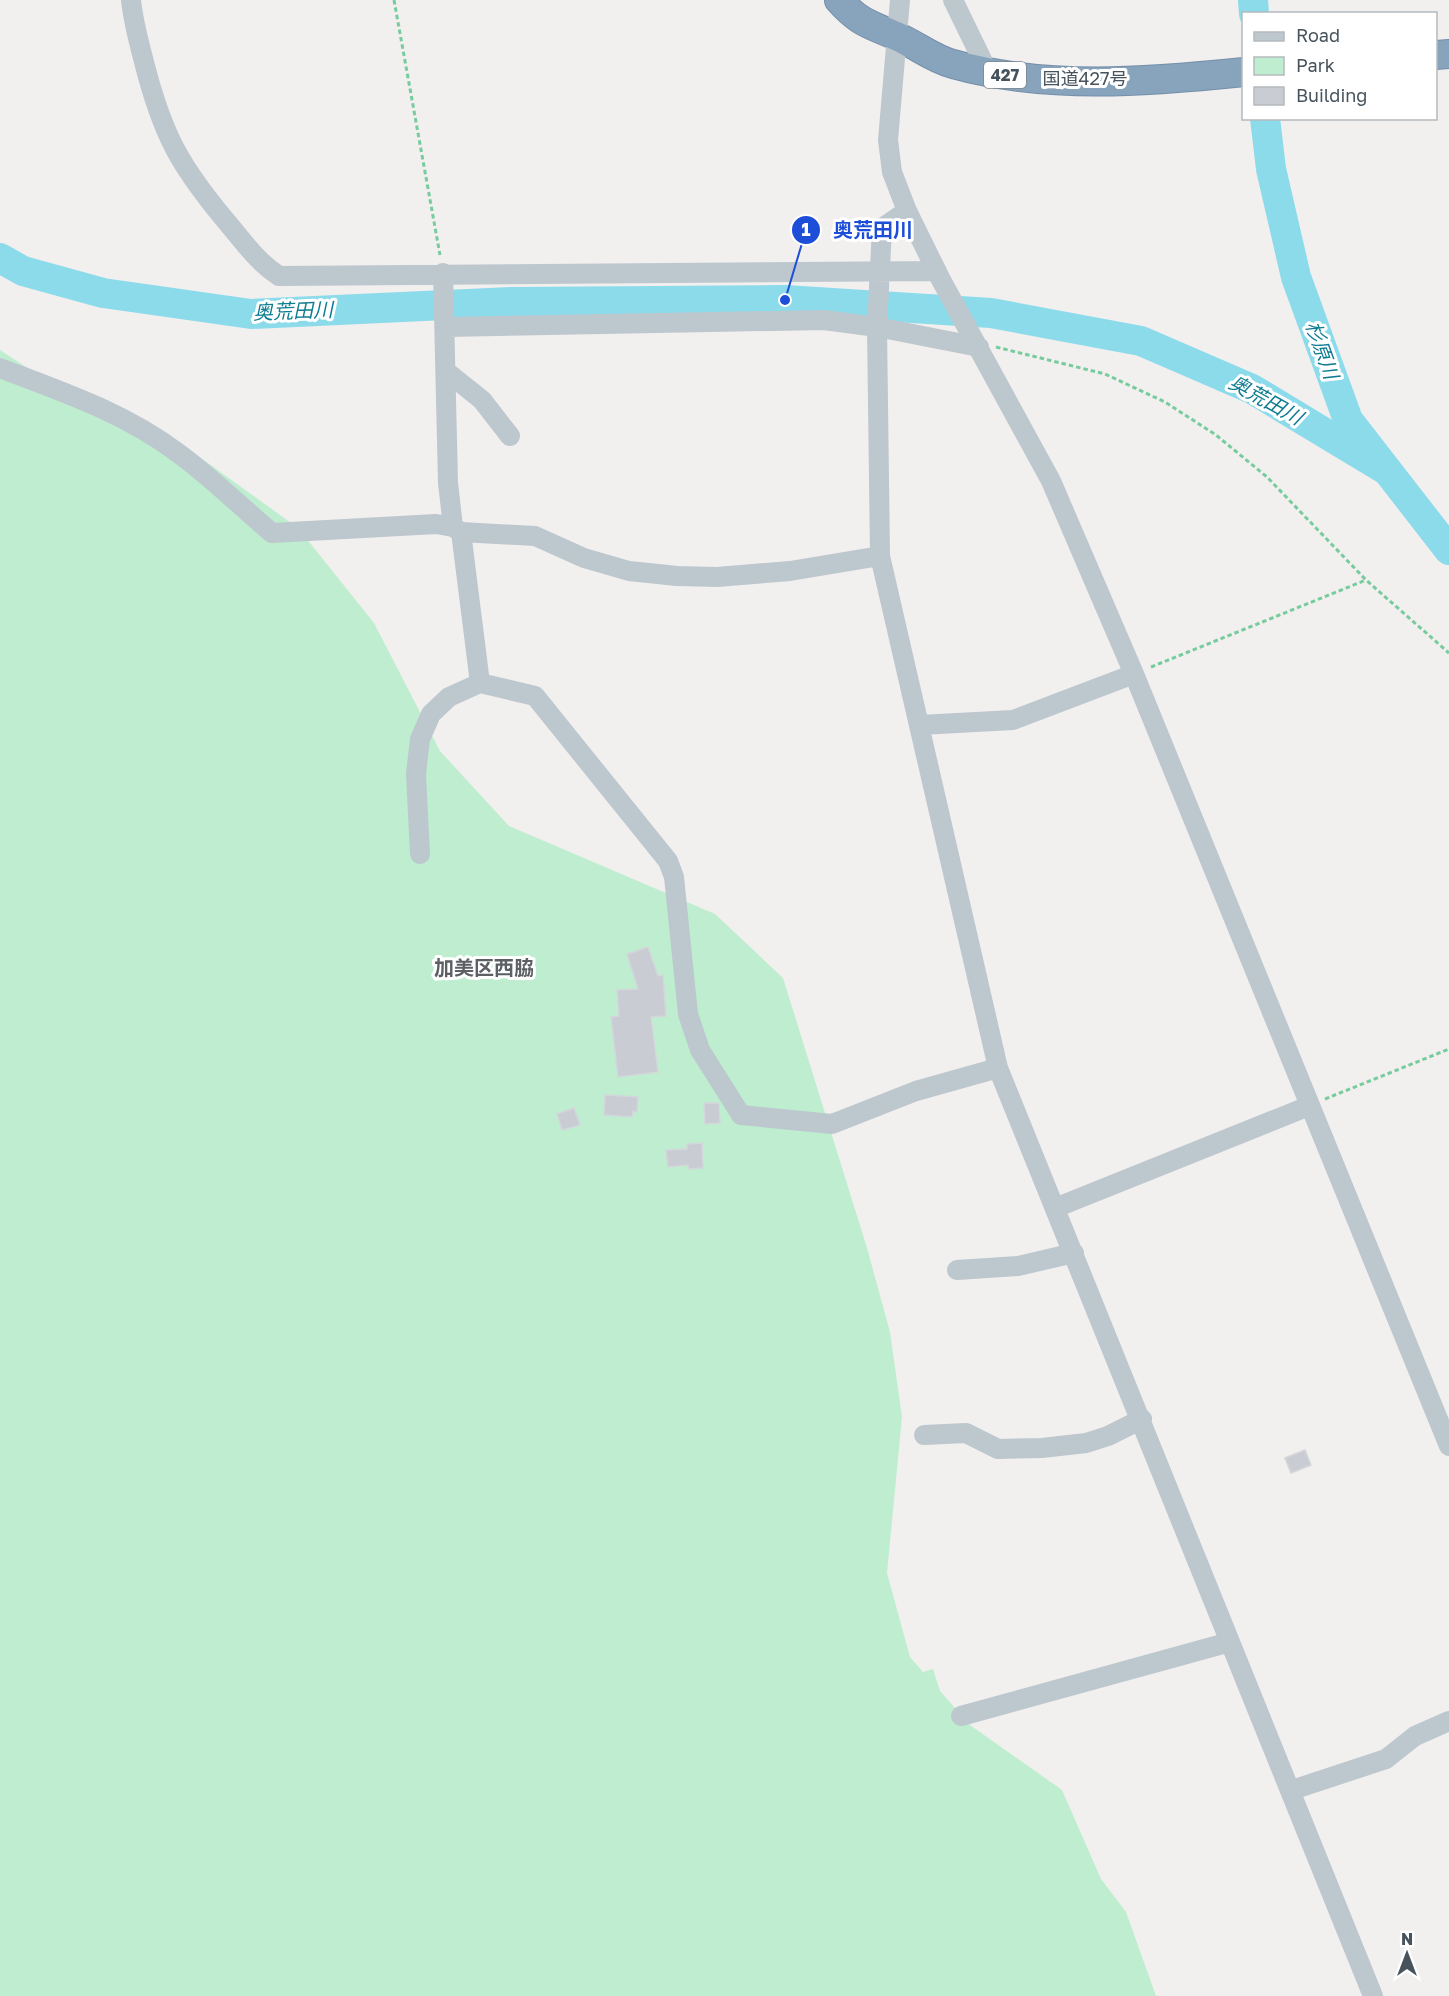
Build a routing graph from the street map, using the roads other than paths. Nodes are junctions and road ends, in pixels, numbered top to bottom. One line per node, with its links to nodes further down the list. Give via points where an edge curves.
1 (131, 0): 10 (street, via 153,99 168,140 193,183 262,265 279,276)
2 (839, 0): 5 (highway, 国道427号 / 427, via 866,25)
3 (900, 0): 5 (street)
4 (953, 0): 6 (street)
5 (895, 35): 6 (highway, 国道427号 / 427, via 950,64); 8 (street, via 888,140 892,172)
6 (988, 72): 7 (highway, 国道427号 / 427, via 1085,81)
7 (1242, 72)
8 (907, 211): 9 (street); 11 (street, via 882,228)
9 (938, 275): 11 (street); 14 (street)
10 (443, 276): 11 (street); 13 (street)
11 (880, 277): 12 (street)
12 (878, 323): 13 (street, via 824,320); 14 (street); 19 (street)
13 (446, 325): 16 (street)
14 (976, 342): 20 (street, via 1051,481)
15 (0, 368): 18 (street, via 73,395 144,431 178,453 272,533 436,524)
16 (447, 372): 17 (street, via 482,400); 18 (street, via 448,483)
17 (510, 436)
18 (457, 529): 19 (street, via 535,536 584,558 629,571 677,576 790,571); 21 (street)
19 (880, 556): 22 (street)
20 (1134, 674): 22 (street, via 1013,720); 25 (street)
21 (480, 683): 23 (street, via 449,697 431,714 420,739 416,774); 24 (street, via 535,696 668,861 674,877 688,1014 700,1050 741,1115 832,1124 916,1091)
22 (920, 725): 24 (street)
23 (420, 854)
24 (998, 1068): 26 (street)
25 (1309, 1106): 26 (street); 31 (street)
26 (1055, 1208): 27 (street)
27 (1074, 1253): 28 (street, via 1018,1266); 29 (street)
28 (957, 1270)
29 (1142, 1419): 30 (street, via 1086,1443 1042,1448 998,1449 966,1433); 32 (street)
30 (924, 1435)
31 (1449, 1446)
32 (1230, 1642): 33 (street); 35 (street)
33 (961, 1716)
34 (1449, 1721): 35 (street, via 1415,1736 1386,1759)
35 (1292, 1790): 36 (street)
36 (1373, 1996)

